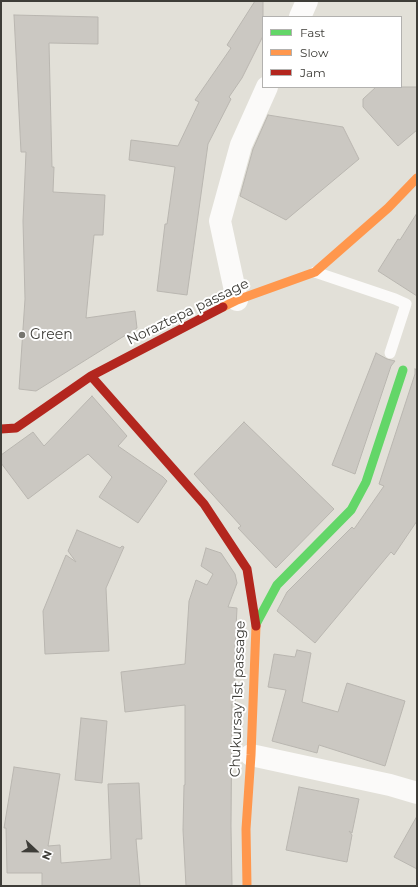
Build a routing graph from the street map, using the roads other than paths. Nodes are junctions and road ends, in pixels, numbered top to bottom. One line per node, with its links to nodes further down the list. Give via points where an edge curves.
1 (307, 1): 2 (street)
2 (300, 16)
3 (268, 88): 6 (street, via 241,145 220,221)
4 (417, 178): 5 (street, Noraztepa passage, via 388,208)
5 (315, 272): 6 (street, Noraztepa passage); 7 (lane, via 406,304)
6 (237, 300): 9 (street, Noraztepa passage)
7 (390, 353)
8 (403, 370): 11 (street, via 366,482 351,510 277,585)
9 (91, 376): 10 (street, Noraztepa passage, via 16,428); 11 (street, Chukursay 1st passage, via 204,504 248,569)
10 (1, 429)
11 (256, 624): 12 (street, Chukursay 1st passage)
12 (251, 755): 13 (street); 14 (street, Chukursay 1st passage, via 246,829)
13 (417, 793)
14 (247, 886)

